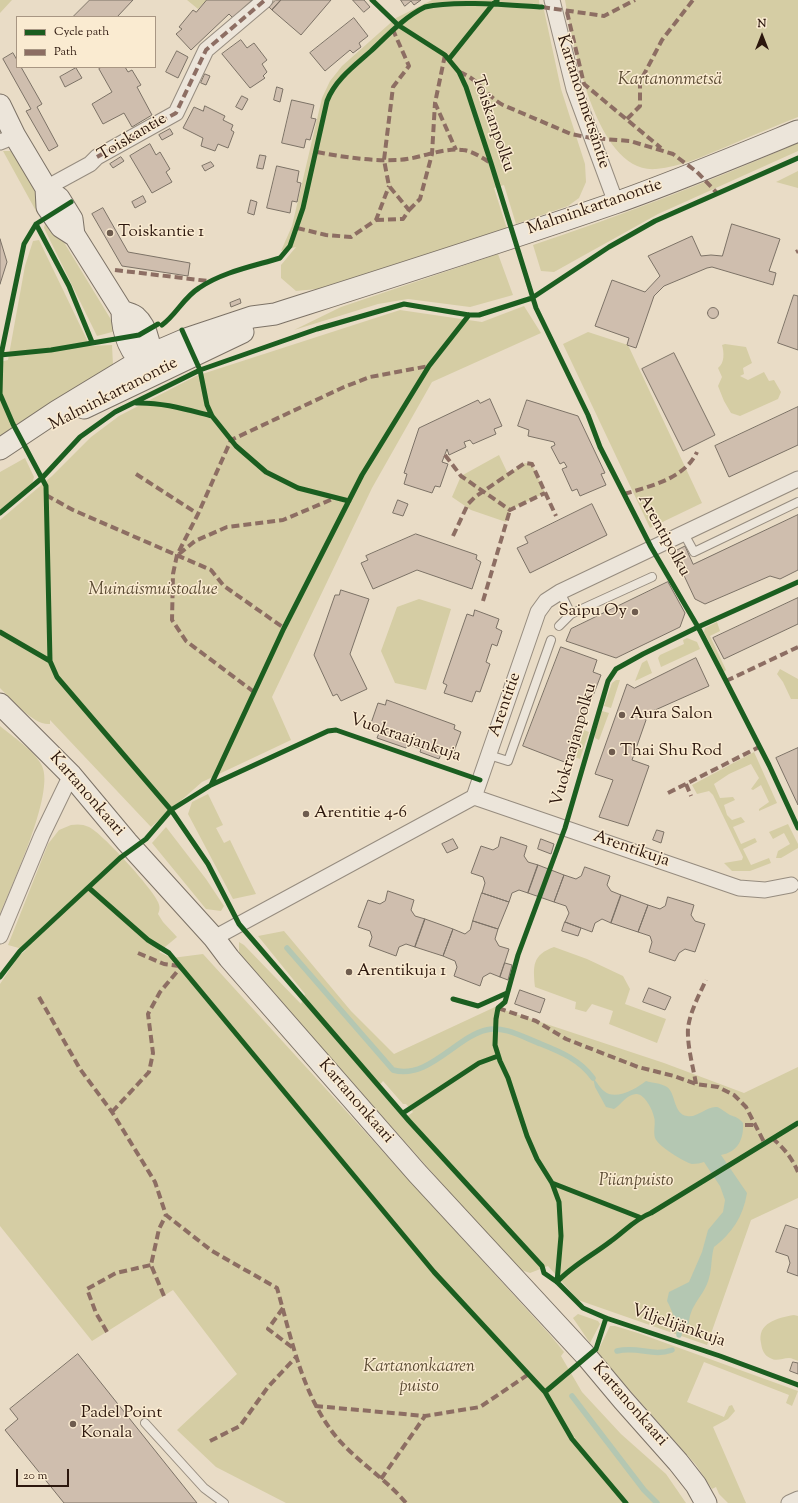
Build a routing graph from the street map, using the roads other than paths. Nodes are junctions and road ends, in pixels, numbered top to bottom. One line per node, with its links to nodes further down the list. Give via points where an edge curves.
1 (265, 0): 6 (street, Toiskantie, via 206,50 176,112)
2 (552, 0): 7 (street, Kartanonmetsäntie, via 574,89)
3 (0, 105): 5 (street)
4 (798, 131): 7 (street, Malminkartanontie)
5 (8, 139): 6 (street)
6 (46, 188): 8 (street, via 59,198 72,220 74,236 122,311 136,317 145,331)
7 (616, 203): 8 (street, Malminkartanontie, via 275,314 256,327)
8 (147, 363): 9 (street, Malminkartanontie, via 57,410); 10 (street, Malminkartanontie)
9 (0, 449)
10 (0, 462)
11 (798, 479): 13 (street, Arentitie)
12 (798, 502): 13 (lane, via 694,552)
13 (683, 532): 15 (street, Arentitie)
14 (652, 577): 16 (lane)
15 (560, 592): 16 (lane); 20 (street, Arentitie, via 546,601 538,612)
16 (571, 614): 17 (lane)
17 (559, 626)
18 (551, 640): 20 (lane, via 508,761)
19 (0, 704): 21 (street, Kartanonkaari)
20 (489, 754): 22 (street, Arentitie)
21 (71, 775): 24 (street, via 42,835); 25 (street, Kartanonkaari, via 127,842)
22 (474, 797): 23 (street, Arentikuja, via 739,888 765,890); 25 (street)
23 (794, 886)
24 (0, 936)
25 (214, 938): 29 (street, Kartanonkaari, via 417,1173 587,1357 678,1462)
26 (145, 1423): 28 (lane, via 204,1488)
27 (798, 1499): 30 (street)
28 (224, 1503)
29 (706, 1503)
30 (789, 1503)

